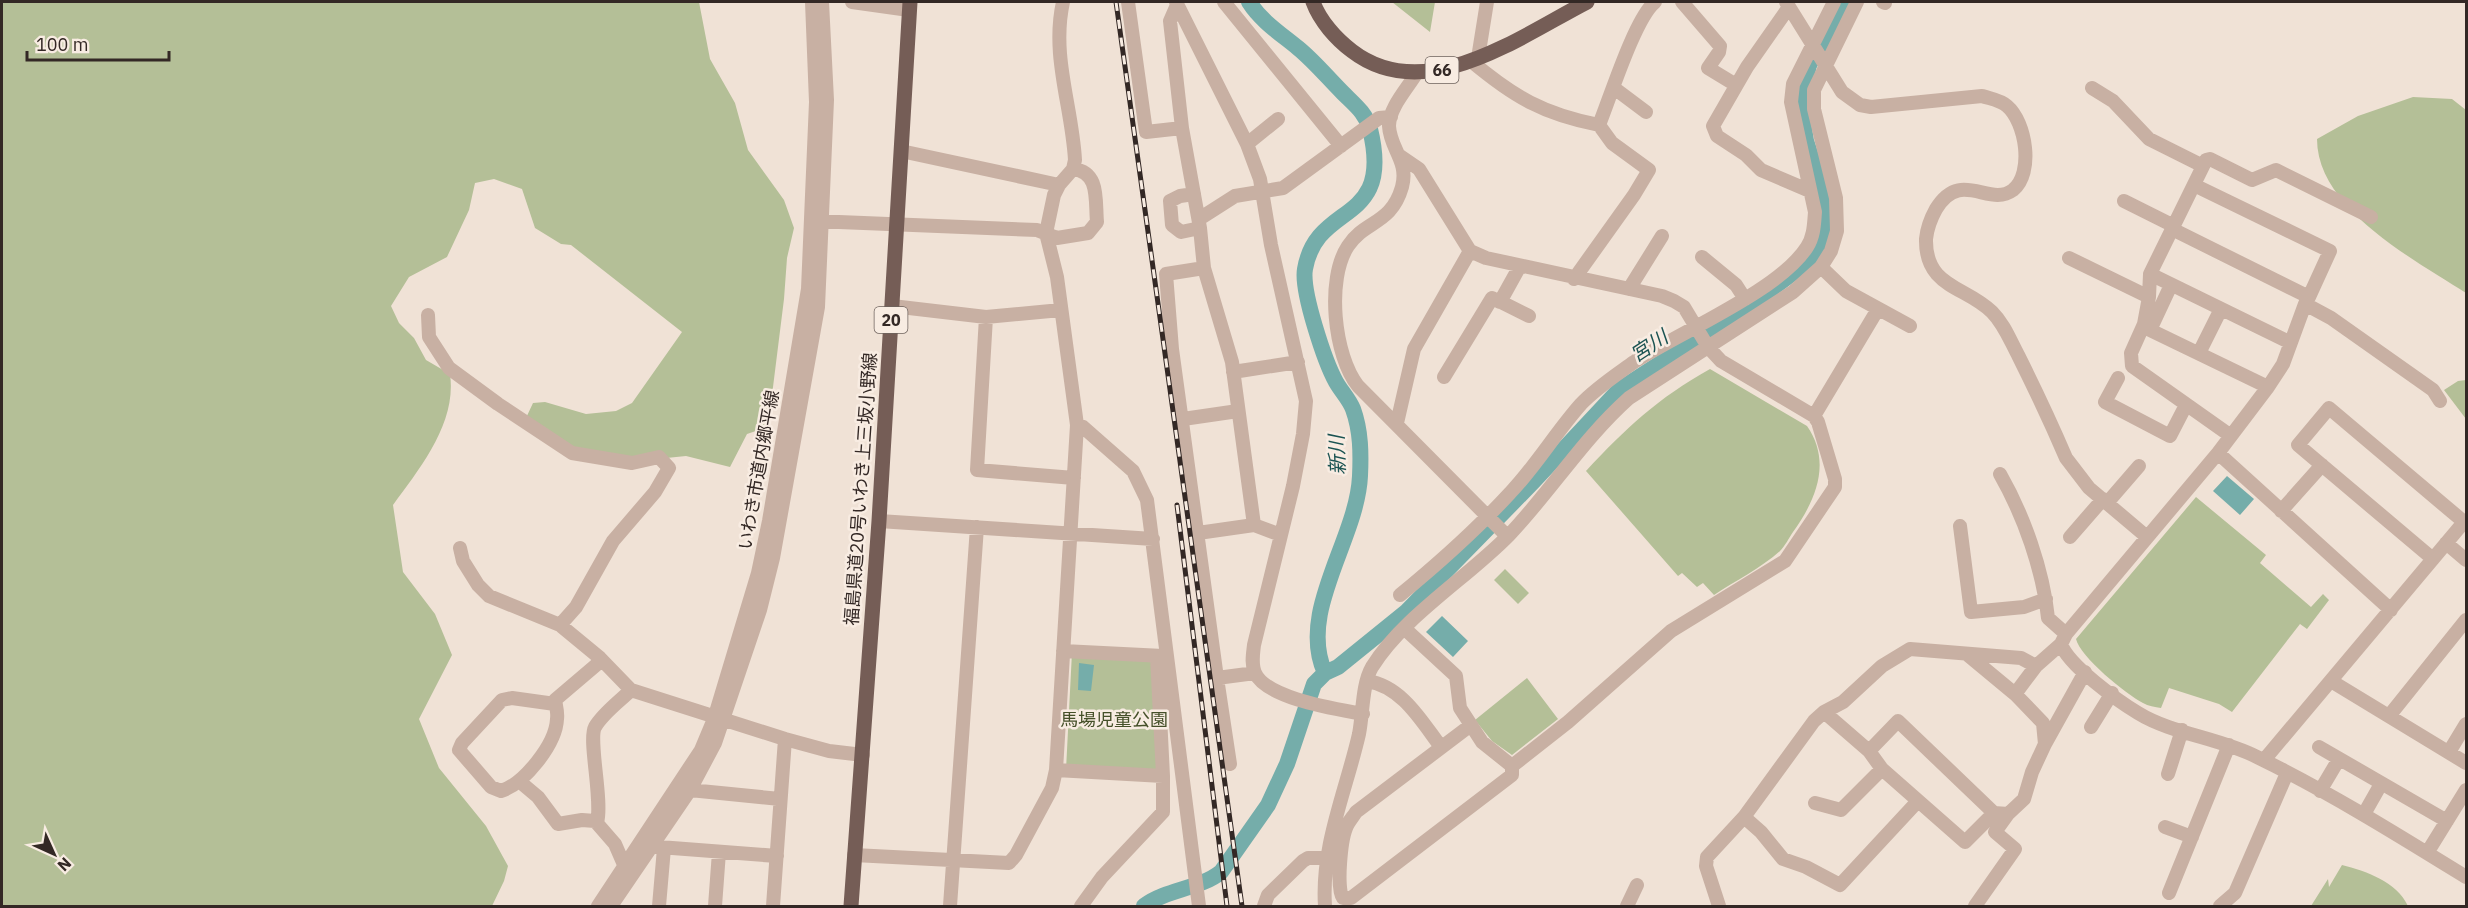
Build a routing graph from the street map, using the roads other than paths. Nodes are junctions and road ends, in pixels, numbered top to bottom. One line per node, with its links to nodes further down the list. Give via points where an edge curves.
1 (812, 2): 42 (street, いわき市道内郷平線)
2 (822, 2): 42 (street, いわき市道内郷平線, via 827,100)
3 (852, 2): 16 (street)
4 (1063, 2): 34 (street, via 1058,25 1060,61 1075,153)
5 (1128, 2): 28 (street, via 1146,132)
6 (1224, 2): 30 (street)
7 (1313, 2): 19 (main road, 66, via 1334,35 1363,60 1386,70)
8 (1487, 2): 17 (street)
9 (1587, 2): 17 (main road, 66)
10 (1655, 2): 21 (street, via 1634,38)
11 (1682, 2): 20 (street, via 1720,46 1708,68)
12 (1834, 2): 37 (street, via 1793,84 1791,102)
13 (1857, 2): 26 (street, via 1814,90)
14 (1176, 3): 28 (street, via 1170,21); 29 (street)
15 (1788, 4): 18 (street); 20 (street)
16 (909, 6): 31 (main road, 福島県道20号いわき上三坂小野線 / 20)
17 (1474, 59): 19 (main road, 66, via 1436,72); 27 (street, via 1491,78 1539,109)
18 (1830, 72): 26 (street, via 1820,94); 92 (street, via 1842,92 1860,105 1982,96 1998,100 2013,113 2026,145 2021,181 2010,192 1963,189 1942,201 1928,228 1928,259 1944,282 1983,304 2002,324 2066,458 2079,477)
19 (1416, 74): 24 (street)
20 (1736, 85): 37 (street, via 1713,126 1717,136 1761,170)
21 (1614, 88): 23 (street); 27 (street)
22 (2092, 88): 33 (street, via 2113,100 2149,139)
23 (1646, 112)
24 (1391, 117): 30 (street, via 1379,118); 32 (street, via 1391,135)
25 (1278, 119): 29 (street)
26 (1816, 121): 52 (street, via 1836,198 1837,231)
27 (1599, 125): 55 (street, via 1612,143 1648,170)
28 (1182, 128): 39 (street)
29 (1247, 144): 38 (street)
30 (1343, 145): 38 (street, via 1283,188)
31 (901, 151): 35 (street); 43 (main road, 福島県道20号いわき上三坂小野線 / 20)
32 (1400, 156): 48 (street, via 1419,169); 84 (street, via 1404,178 1396,201 1386,216 1348,246 1337,275 1335,301 1347,369 1358,386)
33 (2203, 166): 36 (street); 41 (street, via 2210,159 2252,180 2276,170)
34 (1073, 169): 35 (street); 46 (street, via 1087,172 1092,178 1097,222 1088,232 1057,238)
35 (1059, 184): 46 (street)
36 (2194, 185): 45 (street); 60 (street, via 2330,251)
37 (1810, 191): 59 (street, via 1814,228 1806,248 1772,280)
38 (1263, 192): 44 (street, via 1235,196); 74 (street)
39 (1194, 194): 44 (street); 44 (street, via 1170,201 1172,225 1181,232)
40 (2124, 201): 45 (street)
41 (2371, 217)
42 (818, 221): 43 (street); 134 (street, いわき市道内郷平線, via 769,521)
43 (895, 224): 46 (street); 62 (main road, 福島県道20号いわき上三坂小野線 / 20)
44 (1199, 224): 53 (street)
45 (2173, 227): 54 (street); 60 (street)
46 (1046, 233): 65 (street)
47 (1662, 236): 57 (street)
48 (1470, 251): 51 (street); 84 (street, via 1414,349)
49 (1702, 257): 59 (street, via 1736,285)
50 (2068, 258): 58 (street)
51 (1520, 266): 55 (street); 61 (street)
52 (1821, 267): 63 (street, via 1846,291); 72 (street, via 1793,292)
53 (1204, 268): 75 (street); 83 (street, via 1166,274)
54 (2150, 274): 56 (street); 58 (street)
55 (1574, 279): 57 (street)
56 (2171, 285): 64 (street); 73 (street, via 2150,330)
57 (1629, 290): 69 (street, via 1674,301 1684,307)
58 (2149, 297): 80 (street, via 2144,324 2131,353 2132,366)
59 (1745, 298): 69 (street)
60 (2307, 300): 71 (street); 79 (street, via 2423,384)
61 (1499, 301): 67 (street); 76 (street, via 1492,298)
62 (892, 306): 68 (street); 95 (main road, 福島県道20号いわき上三坂小野線 / 20)
63 (1878, 309): 70 (street); 82 (street)
64 (2220, 309): 71 (street); 73 (street)
65 (1061, 310): 68 (street); 85 (street)
66 (428, 315): 114 (street, via 429,337 449,368 573,453 632,463 659,457 669,468 655,492 613,541 582,597)
67 (1529, 316)
68 (986, 317): 91 (street, via 977,470)
69 (1696, 326): 72 (street); 94 (street, via 1635,362 1583,402)
70 (1910, 326)
71 (2289, 342): 78 (street, via 2283,364)
72 (1707, 345): 82 (street, via 1730,368); 101 (street, via 1609,416 1533,509)
73 (2199, 353): 78 (street)
74 (1298, 362): 75 (street); 102 (street, via 1306,414)
75 (1233, 372): 81 (street)
76 (1444, 377)
77 (2118, 378): 80 (street, via 2106,402 2170,436)
78 (2268, 387): 86 (street)
79 (2440, 401)
80 (2186, 405): 86 (street)
81 (1238, 411): 83 (street); 96 (street)
82 (1814, 416): 151 (street, via 1835,487 1785,561 1671,632)
83 (1183, 418): 99 (street)
84 (1396, 423): 94 (street)
85 (1077, 425): 91 (street); 105 (street, via 1133,471 1147,500)
86 (2231, 436): 87 (street)
87 (2218, 453): 93 (street); 104 (street)
88 (2322, 465): 93 (street); 106 (street, via 2298,445 2329,408 2464,522); 108 (street)
89 (2139, 466): 92 (street)
90 (2000, 474): 111 (street, via 2013,497)
91 (1074, 478): 100 (street)
92 (2105, 501): 103 (street); 104 (street)
93 (2282, 511): 112 (street)
94 (1488, 517): 101 (street); 110 (street)
95 (879, 521): 98 (street); 146 (main road, 福島県道20号いわき上三坂小野線 / 20)
96 (1254, 525): 99 (street); 102 (street)
97 (1960, 526): 111 (street, via 1971,612 2024,607)
98 (977, 527): 100 (street); 180 (street)
99 (1198, 533): 124 (street)
100 (1070, 534): 105 (street); 117 (street)
101 (1505, 534): 115 (street, via 1459,582)
102 (1281, 535): 123 (street, via 1254,645)
103 (2070, 537)
104 (2147, 537): 116 (street)
105 (1153, 539): 119 (street)
106 (2446, 543): 108 (street); 109 (street)
107 (460, 548): 114 (street, via 463,561 489,596)
108 (2433, 560): 112 (street)
109 (2466, 560)
110 (1400, 595)
111 (2046, 599): 116 (street, via 2048,618)
112 (2391, 610): 126 (street)
113 (2466, 620): 133 (street)
114 (560, 625): 120 (street)
115 (1404, 628): 125 (street, via 1371,670); 135 (street, via 1456,676 1460,708)
116 (2063, 639): 121 (street); 122 (street, via 2067,656)
117 (1063, 651): 119 (street); 153 (street)
118 (1968, 655): 121 (street, via 2021,658); 129 (street); 131 (street, via 1910,649 1882,666 1843,702)
119 (1161, 656): 156 (street); 193 (street)
120 (602, 660): 127 (street); 130 (street)
121 (2036, 666): 129 (street)
122 (2085, 672): 128 (street); 140 (street)
123 (1255, 674): 124 (street); 132 (street, via 1272,690)
124 (1217, 678): 150 (street)
125 (1368, 681): 132 (street); 142 (street, via 1407,702)
126 (2331, 681): 133 (street); 148 (street)
127 (631, 690): 134 (street); 171 (street, via 593,732)
128 (2112, 693): 137 (street); 138 (street, via 2147,718)
129 (2016, 694): 140 (street, via 2043,723)
130 (555, 704): 157 (street, via 557,719 552,736 533,768); 157 (street, via 502,700 460,745 459,750 496,790)
131 (1824, 712): 144 (street); 169 (street)
132 (1360, 713): 165 (street)
133 (2389, 716): 145 (street)
134 (719, 720): 139 (street); 159 (street, いわき市道内郷平線, via 716,743); 174 (street, いわき市道内郷平線, via 687,774)
135 (1471, 724): 142 (street); 151 (street, via 1482,742)
136 (2466, 724): 145 (street)
137 (2091, 728)
138 (2182, 730): 141 (street); 155 (street)
139 (785, 739): 146 (street); 162 (street)
140 (2045, 744): 167 (street, via 2024,799)
141 (2229, 745): 148 (street); 173 (street)
142 (1442, 747): 166 (street)
143 (2319, 747): 147 (street)
144 (1869, 751): 152 (street); 167 (street, via 1898,721)
145 (2449, 752): 149 (street)
146 (863, 755): 177 (main road, 福島県道20号いわき上三坂小野線 / 20)
147 (2338, 759): 158 (street); 161 (street)
148 (2264, 760): 154 (street)
149 (2466, 763)
150 (1230, 764)
151 (1512, 766): 166 (street, via 1512,775 1347,899 1340,891 1342,853 1346,827)
152 (1882, 769): 163 (street); 164 (street, via 1841,810)
153 (1056, 770): 156 (street); 180 (street, via 1052,788 1009,862)
154 (2287, 773): 161 (street); 199 (street, via 2235,893)
155 (2168, 774)
156 (1163, 776): 192 (street, via 1163,812 1102,877)
157 (519, 781): 171 (street, via 538,796 558,824 586,819)
158 (2381, 783): 168 (street); 170 (street)
159 (690, 790): 162 (street); 174 (street, いわき市道内郷平線)
160 (2466, 790): 170 (street)
161 (2320, 791): 168 (street)
162 (780, 799): 178 (street)
163 (1918, 801): 167 (street, via 1965,842); 169 (street, via 1840,885 1783,859)
164 (1815, 803)
165 (1339, 805): 166 (street); 179 (street)
166 (1356, 812)
167 (2001, 813): 198 (street, via 1995,832 2014,849)
168 (2364, 814): 176 (street)
169 (1744, 817): 197 (street, via 1706,861)
170 (2447, 821): 176 (street)
171 (597, 824): 181 (street, via 615,844)
172 (2165, 827): 173 (street)
173 (2192, 837): 184 (street)
174 (652, 847): 175 (street); 181 (street, いわき市道内郷平線); 186 (street, いわき市道内郷平線); 187 (street)
175 (719, 852): 178 (street); 188 (street)
176 (2427, 853): 182 (street)
177 (854, 855): 180 (street); 190 (main road, 福島県道20号いわき上三坂小野線 / 20)
178 (777, 856): 189 (street)
179 (1326, 858): 194 (street, via 1303,861 1268,895); 195 (street)
180 (953, 859): 191 (street)
181 (625, 867): 185 (street, いわき市道内郷平線)
182 (2466, 877)
183 (1637, 885): 196 (street)
184 (2169, 893)
185 (598, 906)
186 (611, 906)
187 (659, 906)
188 (715, 906)
189 (773, 906)
190 (851, 906)
191 (950, 906)
192 (1081, 906)
193 (1198, 906)
194 (1264, 906)
195 (1325, 906)
196 (1627, 906)
197 (1719, 906)
198 (1975, 906)
199 (2220, 906)

